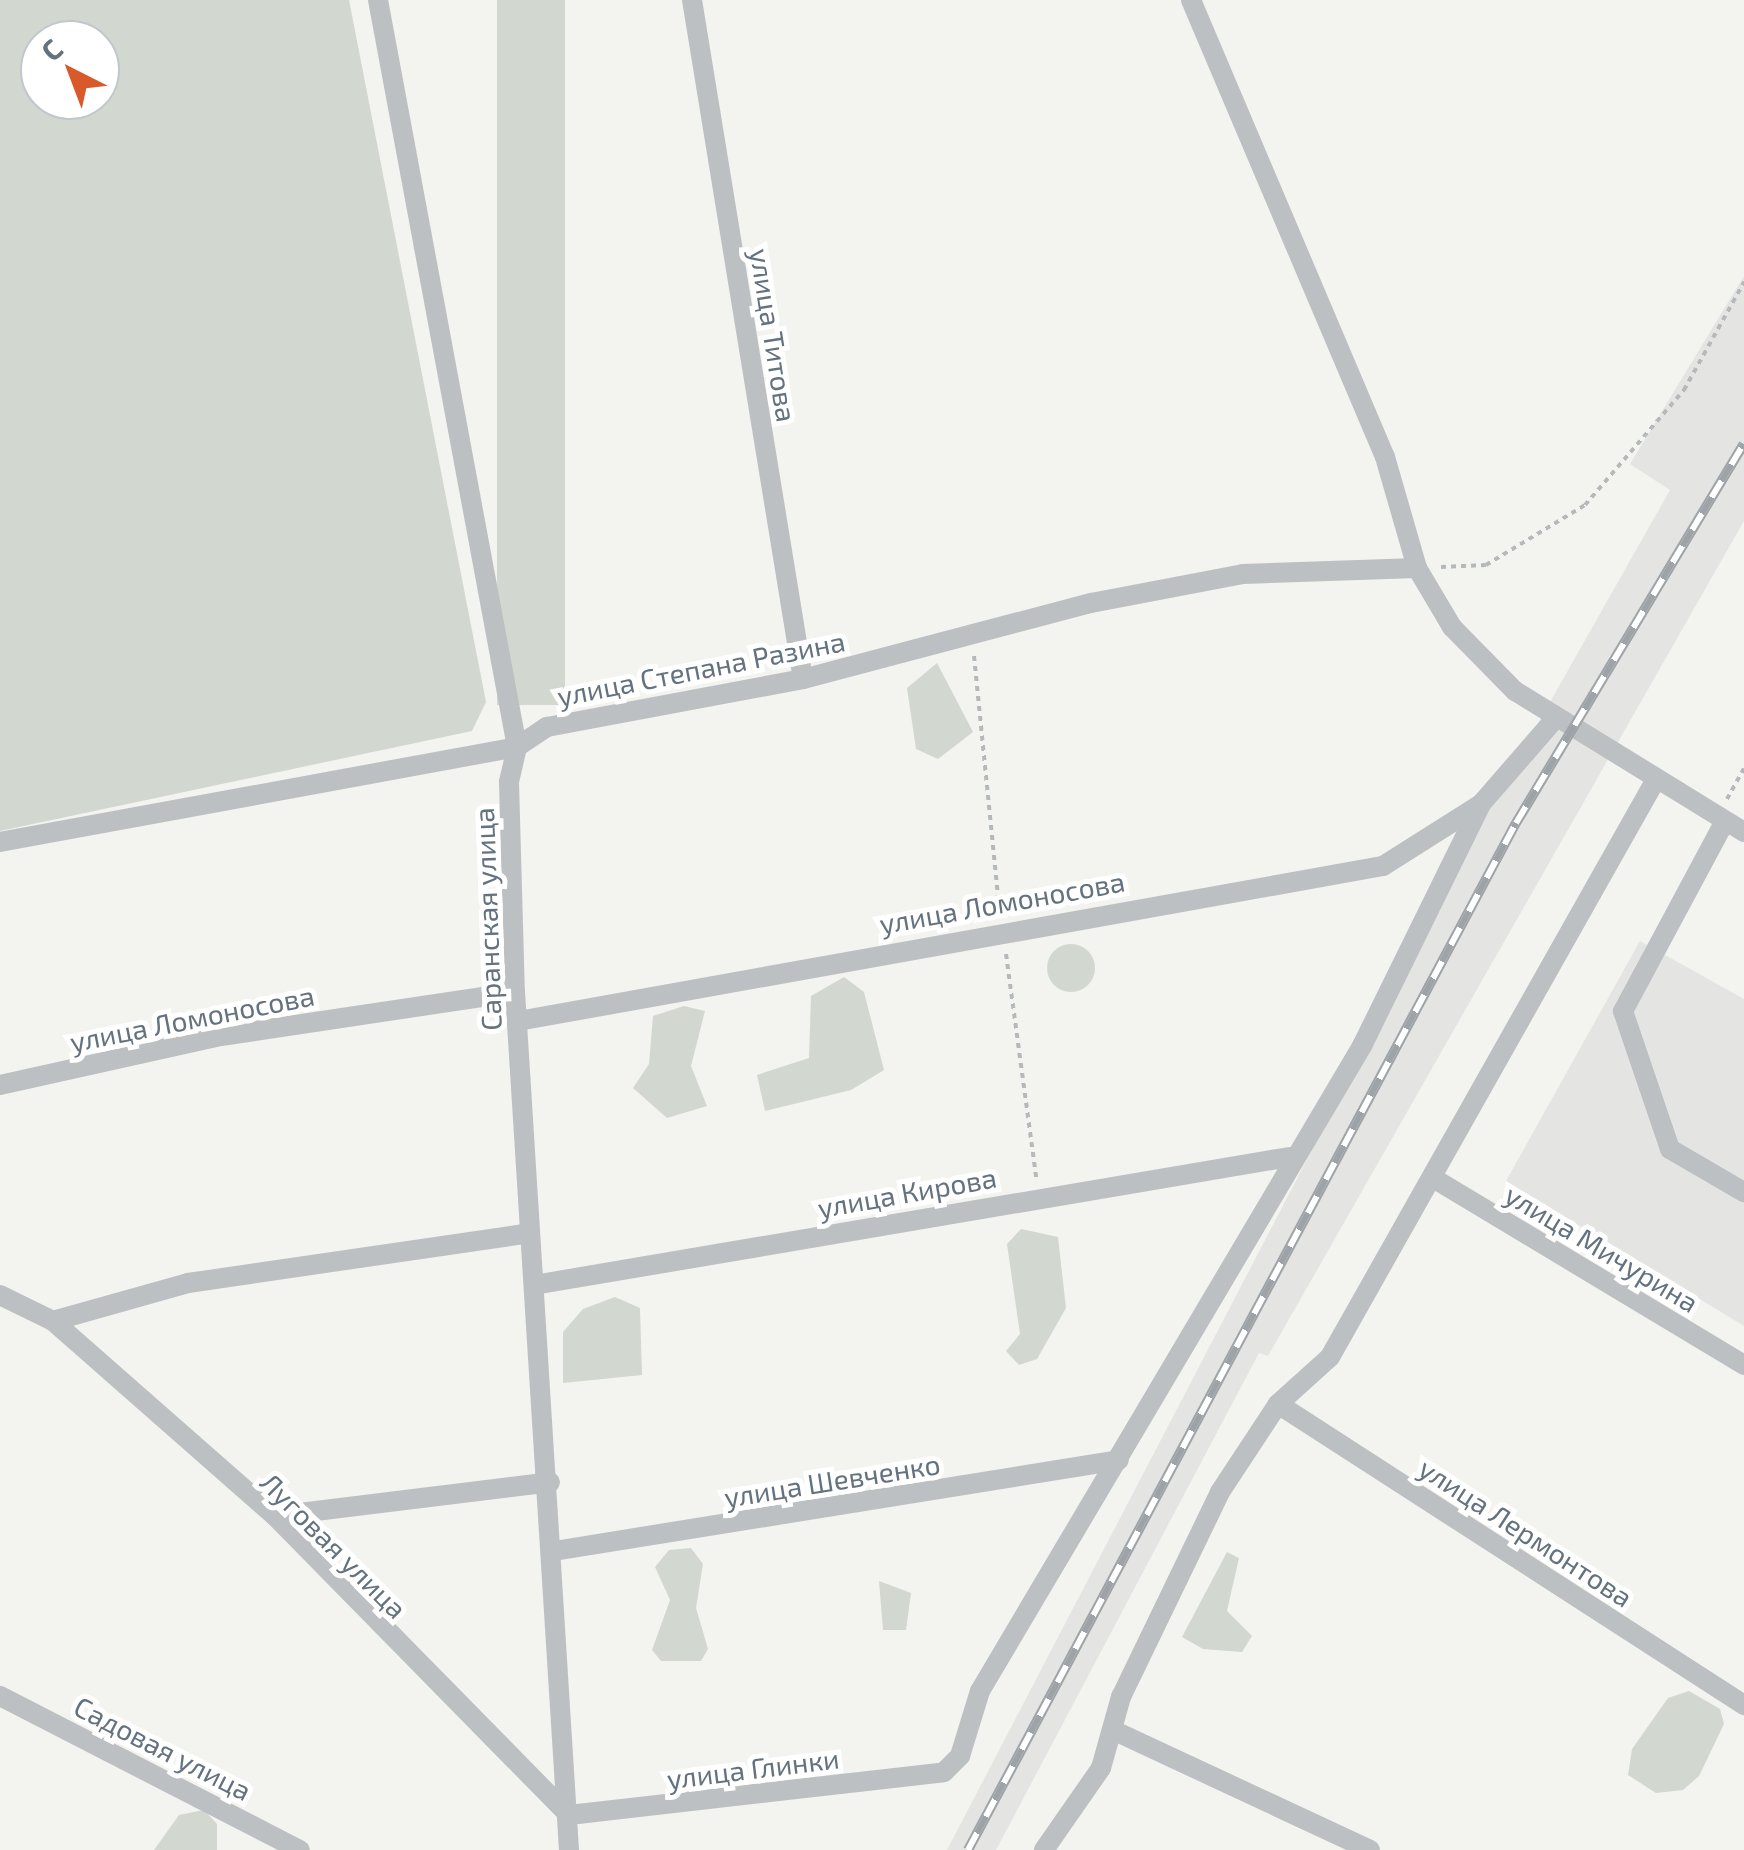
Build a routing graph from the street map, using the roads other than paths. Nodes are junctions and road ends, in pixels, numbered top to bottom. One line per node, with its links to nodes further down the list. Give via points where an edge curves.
1 (378, 0): 7 (street, Саранская улица)
2 (692, 0): 5 (street, улица Титова)
3 (1191, 0): 4 (street, via 1385,456)
4 (1417, 568): 5 (street, улица Степана Разина, via 1243,574); 6 (street, via 1452,626)
5 (803, 679): 7 (street, улица Степана Разина, via 547,727)
6 (1555, 718): 8 (street); 9 (street)
7 (516, 747): 12 (street, улица Степана Разина); 13 (street, Саранская улица, via 508,782)
8 (1654, 781): 10 (street); 17 (street)
9 (1481, 804): 14 (street, улица Ломоносова, via 1383,866); 16 (street, via 1362,1046)
10 (1721, 818): 11 (street); 18 (street, via 1622,1010 1670,1149)
11 (1744, 832)
12 (0, 842)
13 (515, 992): 14 (street, Саранская улица); 15 (street, улица Ломоносова, via 221,1036)
14 (518, 1021): 19 (street, Саранская улица)
15 (0, 1085)
16 (1289, 1157): 20 (street, улица Кирова); 25 (street)
17 (1432, 1178): 23 (street, улица Мичурина); 24 (street, via 1330,1357)
18 (1744, 1192)
19 (530, 1233): 20 (street, Саранская улица); 22 (street, via 188,1283)
20 (534, 1286): 26 (street, Саранская улица)
21 (0, 1295): 22 (street)
22 (54, 1322): 27 (street, Луговая улица)
23 (1744, 1365)
24 (1278, 1404): 30 (street, улица Лермонтова); 31 (street, via 1177,1572 1121,1697)
25 (1118, 1460): 28 (street, улица Шевченко); 32 (street, улица Глинки, via 980,1691 960,1756 944,1772)
26 (550, 1482): 27 (street); 28 (street, Саранская улица)
27 (275, 1516): 32 (street, Луговая улица)
28 (554, 1552): 32 (street, Саранская улица)
29 (0, 1696): 33 (street, Садовая улица)
30 (1744, 1706)
31 (1118, 1732): 35 (street); 36 (street)
32 (568, 1815): 34 (street, Саранская улица)
33 (300, 1850)
34 (569, 1850)
35 (1044, 1850)
36 (1370, 1850)

